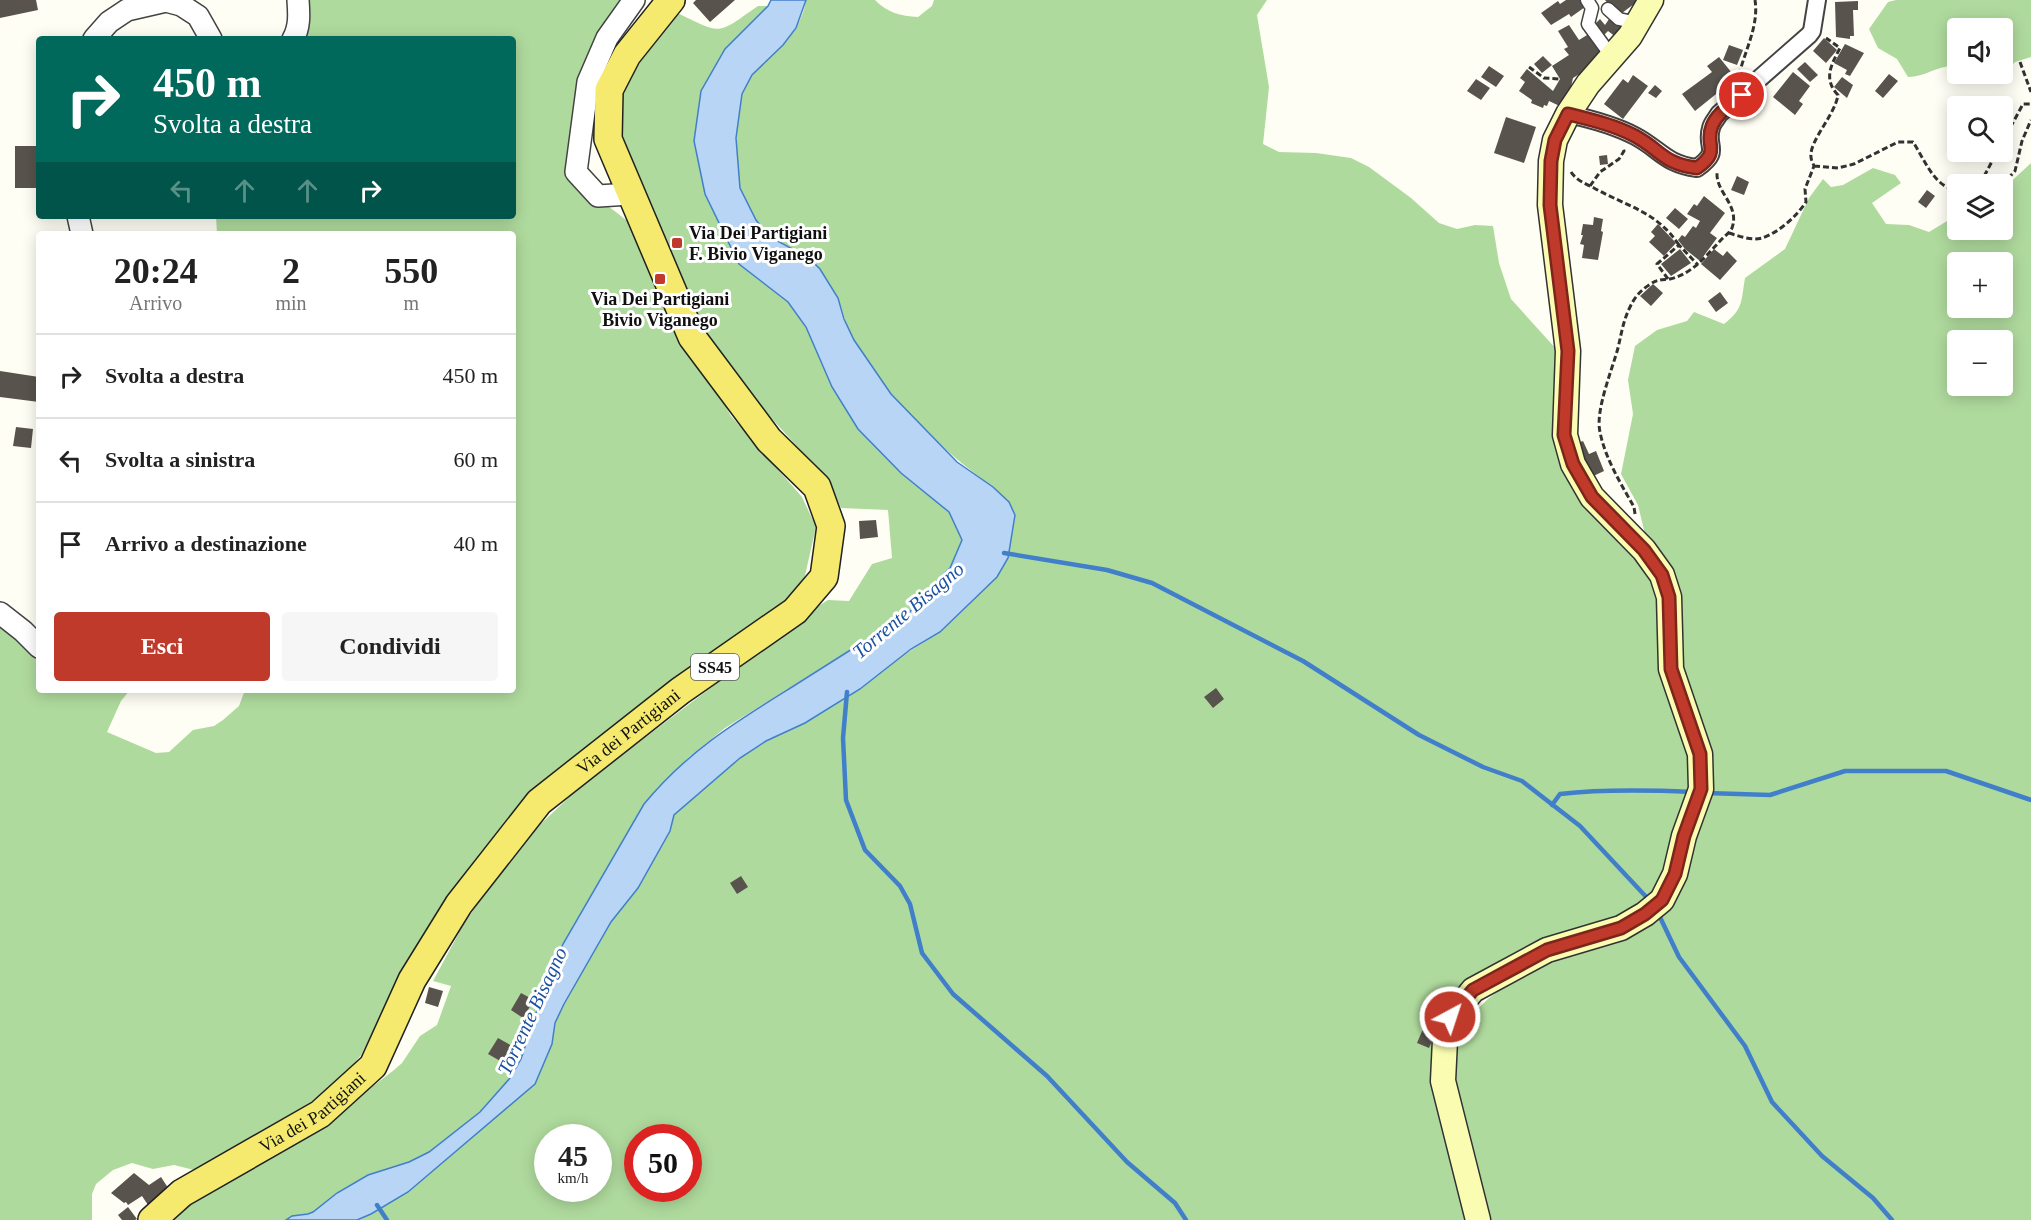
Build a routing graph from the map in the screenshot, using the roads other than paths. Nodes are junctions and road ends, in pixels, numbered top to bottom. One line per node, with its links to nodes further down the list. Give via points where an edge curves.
1 (298, 0): 11 (street)
2 (634, 0): 14 (street, via 607,38 588,82 576,172 598,196)
3 (671, 0): 14 (main road, Via dei Partigiani / SS45, via 627,55 609,90 608,139)
4 (1587, 0): 12 (street, via 1592,8 1588,24)
5 (1651, 0): 8 (main road)
6 (1817, 0): 13 (street, via 1812,31 1719,114 1711,127 1712,152 1697,168 1676,164 1638,137)
7 (1608, 9): 8 (street, via 1619,19)
8 (1637, 23): 12 (main road)
9 (97, 36): 10 (street, via 127,10 166,1 181,4 198,16)
10 (210, 36)
11 (294, 36)
12 (1612, 57): 13 (main road)
13 (1568, 114): 18 (main road, via 1555,140 1550,205 1568,351 1564,435 1573,464 1592,497 1644,550 1662,575 1669,597 1671,669 1700,754 1699,796 1675,874 1662,900 1621,928 1547,950 1473,990 1450,1017 1443,1081)
14 (630, 194): 17 (main road, Via dei Partigiani / SS45, via 692,337 769,440 817,488 831,526 824,577 795,611 680,691 539,802 459,904 412,980 374,1066 320,1113 182,1193)
15 (0, 613): 16 (street)
16 (36, 644)
17 (152, 1220)
18 (1478, 1220)

